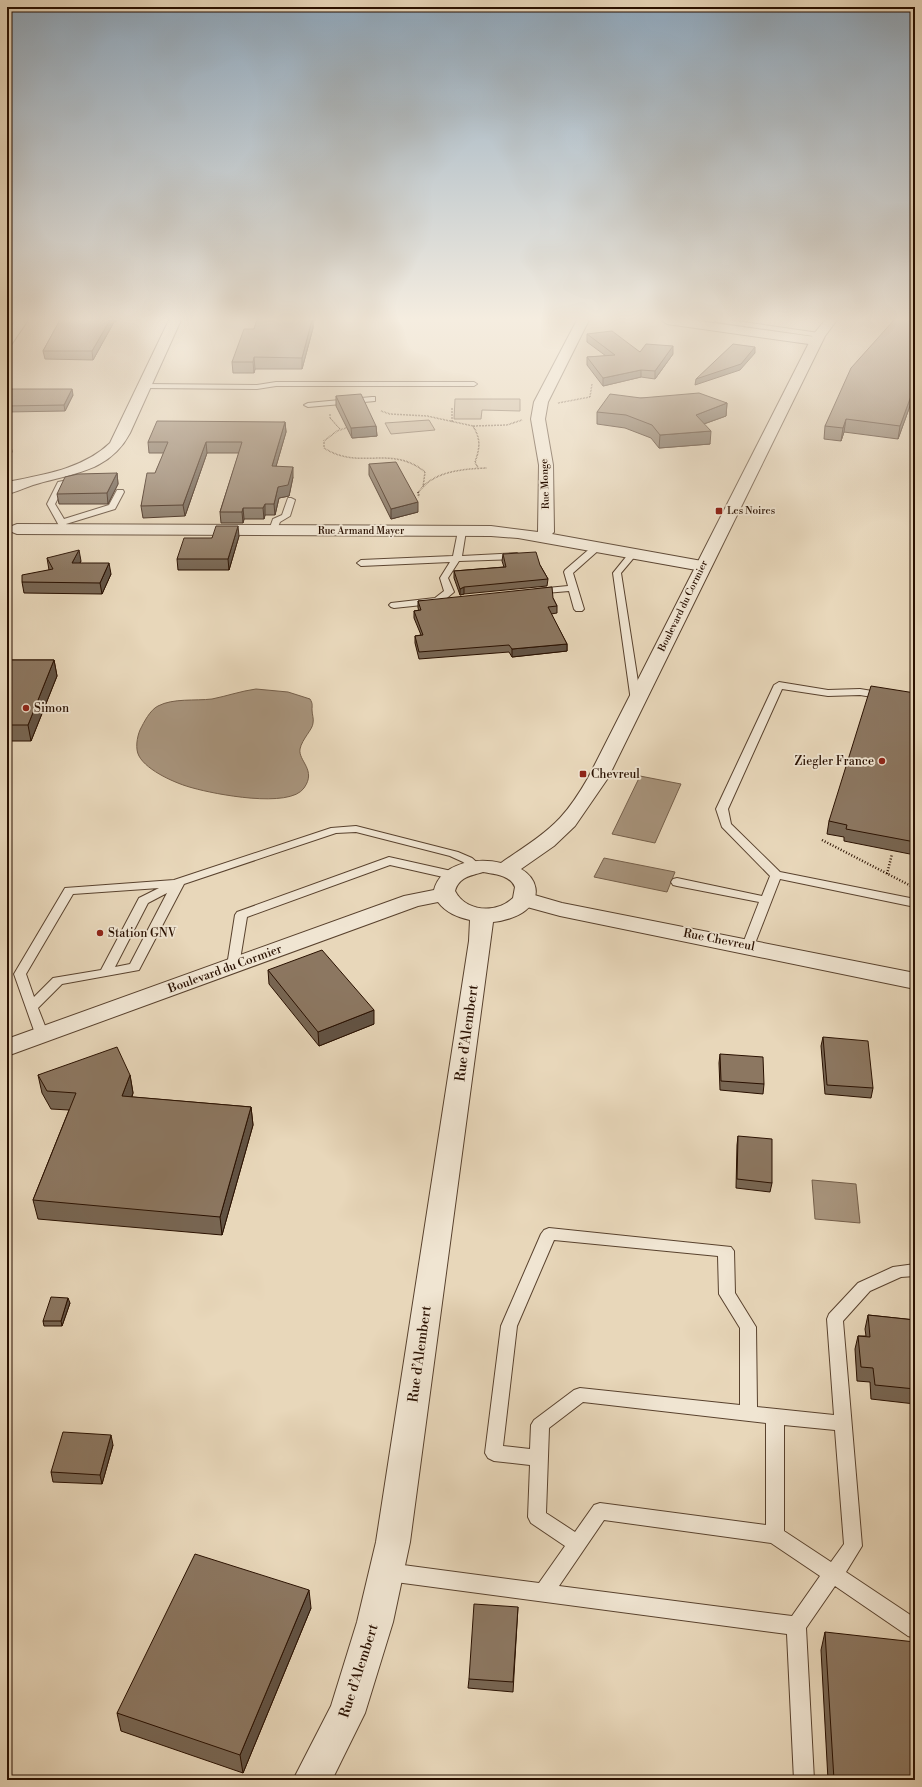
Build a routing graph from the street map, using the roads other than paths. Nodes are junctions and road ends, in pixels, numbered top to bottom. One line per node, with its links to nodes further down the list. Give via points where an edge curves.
1 (137, 403): 7 (street, via 115,447 101,458 78,468)
2 (325, 403): 5 (lane)
3 (541, 403): 16 (street, Rue Monge, via 538,419 546,465 546,532)
4 (784, 403): 22 (street, Boulevard du Cormier)
5 (308, 405)
6 (87, 478): 12 (lane, via 61,484 51,504)
7 (28, 482): 8 (street); 9 (street)
8 (7, 486)
9 (7, 490)
10 (120, 492): 12 (lane, via 112,507)
11 (291, 500): 14 (lane, via 286,516 276,521)
12 (63, 526): 13 (street, Rue Armand Mayer); 14 (street, Rue Armand Mayer)
13 (10, 529)
14 (273, 530): 15 (street, Rue Armand Mayer)
15 (462, 531): 16 (street, Rue Armand Mayer, via 511,533); 20 (lane)
16 (542, 538): 17 (street, Rue Armand Mayer)
17 (597, 548): 18 (street, Rue Armand Mayer); 23 (lane, via 568,572)
18 (633, 554): 22 (street, Rue Armand Mayer); 27 (lane, via 617,573)
19 (527, 555): 20 (lane)
20 (458, 558): 21 (lane); 25 (lane, via 444,578 449,592 438,601)
21 (361, 562)
22 (702, 566): 27 (street, Boulevard du Cormier)
23 (572, 588): 24 (lane); 26 (lane)
24 (526, 592)
25 (394, 605)
26 (579, 609)
27 (636, 701): 30 (street, Boulevard du Cormier, via 585,800 567,823)
28 (915, 701): 31 (lane, via 860,692 828,693 779,685 722,809 726,825)
29 (476, 867): 30 (street); 32 (lane, via 454,854 356,829 334,830); 34 (street, via 460,870)
30 (506, 869): 35 (street, via 523,882 526,890)
31 (776, 875): 36 (lane); 37 (lane)
32 (179, 882): 41 (lane, via 143,901); 41 (lane, via 135,967); 43 (lane, via 69,892 20,974)
33 (677, 882): 36 (lane)
34 (448, 885): 38 (street, via 448,902 468,914); 40 (street, Boulevard du Cormier, via 412,901); 40 (lane, via 389,861 241,915)
35 (524, 899): 38 (street, via 508,912); 39 (street, Rue Chevreul, via 560,909)
36 (766, 900): 39 (lane)
37 (915, 903)
38 (482, 916): 53 (street, Rue d’Alembert)
39 (748, 946): 42 (street, Rue Chevreul)
40 (233, 966): 44 (street, Boulevard du Cormier)
41 (106, 973): 43 (lane, via 58,982)
42 (915, 981)
43 (31, 1008): 44 (lane)
44 (42, 1036): 45 (street, Boulevard du Cormier)
45 (7, 1048)
46 (915, 1270): 49 (lane, via 899,1271 864,1287 835,1319)
47 (749, 1414): 48 (lane); 50 (lane, via 580,1395 540,1425); 50 (lane, via 748,1327 727,1294 726,1251 548,1234 508,1326 494,1453)
48 (775, 1417): 49 (lane); 51 (lane)
49 (844, 1424): 54 (lane, via 853,1546)
50 (539, 1458): 52 (lane, via 537,1517)
51 (775, 1535): 52 (lane, via 600,1511); 54 (lane)
52 (577, 1544): 55 (lane)
53 (387, 1572): 55 (lane); 58 (street, Rue d’Alembert, via 375,1622 347,1713)
54 (832, 1575): 56 (lane); 57 (lane)
55 (543, 1593): 56 (lane)
56 (796, 1626): 59 (lane)
57 (915, 1629)
58 (312, 1780)
59 (804, 1780)

